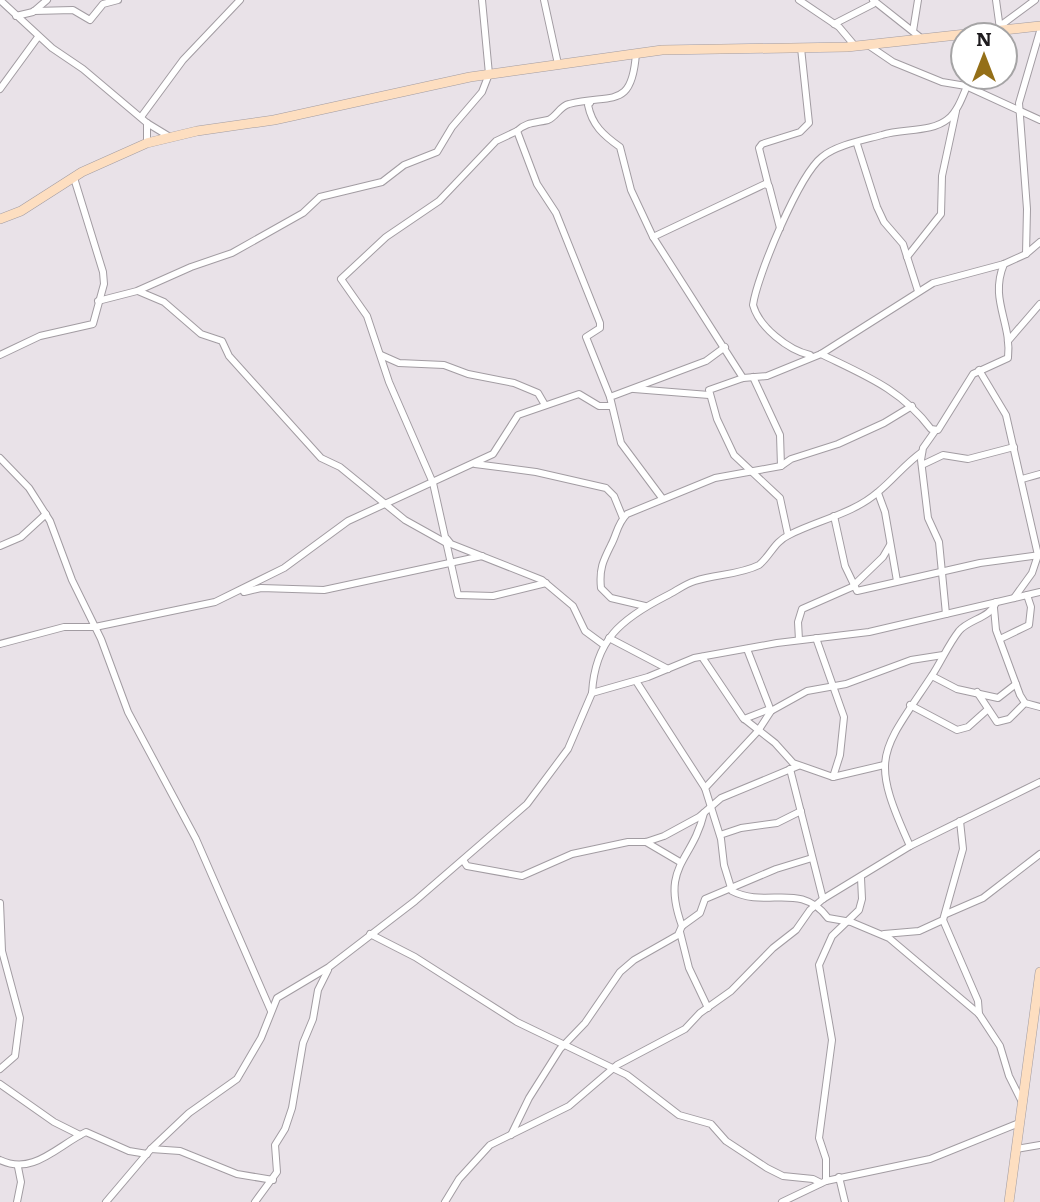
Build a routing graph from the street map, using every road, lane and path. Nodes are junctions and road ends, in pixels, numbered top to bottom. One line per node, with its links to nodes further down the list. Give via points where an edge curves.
1 (0, 0): 14 (street)
2 (47, 0): 12 (street)
3 (118, 0): 12 (street, via 103,4 90,20 73,10)
4 (240, 0): 39 (street, via 183,60)
5 (481, 0): 31 (street)
6 (544, 0): 30 (street)
7 (799, 0): 17 (street)
8 (918, 0): 21 (street)
9 (996, 0): 15 (street)
10 (1035, 0): 16 (street)
11 (873, 2): 17 (street); 21 (street)
12 (34, 12): 14 (street); 20 (street)
13 (0, 13): 14 (street)
14 (13, 14): 20 (street)
15 (998, 21)
16 (1010, 21)
17 (834, 24): 27 (street)
18 (1040, 26): 19 (street)
19 (1019, 28)
20 (30, 30): 24 (street)
21 (913, 31): 25 (street)
22 (1040, 32): 38 (street)
23 (949, 35): 25 (street)
24 (38, 37): 33 (street); 39 (street)
25 (920, 38): 26 (street)
26 (867, 45): 27 (street); 32 (street, via 893,62)
27 (855, 46): 28 (street)
28 (801, 48): 29 (street); 47 (street, via 809,123 800,132 762,144 759,156)
29 (636, 53): 30 (street); 36 (street, via 626,92)
30 (558, 64): 31 (street)
31 (489, 74): 43 (street); 55 (street, via 482,92 437,152 404,165 382,182 320,197 303,213 232,253)
32 (949, 82)
33 (0, 89)
34 (964, 91): 37 (street)
35 (978, 91): 38 (street)
36 (591, 103): 42 (street, via 567,104 551,119); 50 (street, via 592,122 620,147 631,190)
37 (956, 108): 45 (street, via 940,124); 53 (street, via 942,176 941,214)
38 (1018, 108): 40 (street); 52 (street)
39 (141, 117): 41 (street)
40 (1040, 120)
41 (147, 123): 43 (street); 44 (street)
42 (517, 131): 63 (street, via 496,141 439,201 386,237 341,278 367,316); 70 (street, via 600,323 600,328 586,337)
43 (170, 137): 44 (street)
44 (147, 143): 46 (street)
45 (857, 144): 49 (street, via 822,157 802,182); 53 (street, via 884,222 903,244)
46 (74, 178): 48 (street); 57 (street, via 103,272)
47 (768, 184): 49 (street); 50 (street)
48 (0, 219)
49 (780, 228): 64 (street, via 753,305 756,316 778,339)
50 (653, 237): 60 (street)
51 (1040, 242): 52 (street)
52 (1026, 254): 54 (street)
53 (907, 257): 56 (street)
54 (1004, 264): 56 (street); 59 (street, via 996,283)
55 (138, 291): 57 (street); 86 (street, via 164,302 201,334 222,341 233,360 321,458 340,467)
56 (918, 291): 61 (street)
57 (98, 301): 62 (street, via 90,326 40,336)
58 (1040, 304): 59 (street)
59 (1007, 341): 65 (street, via 1007,358)
60 (725, 348): 66 (street); 68 (street, via 696,365)
61 (821, 354): 64 (street); 72 (street, via 877,379)
62 (0, 355)
63 (381, 355): 71 (street, via 399,363 444,365 514,383 538,393); 83 (street)
64 (810, 355): 67 (street, via 781,371)
65 (979, 370): 73 (street, via 960,390); 74 (street, via 1006,415)
66 (743, 377): 67 (street); 69 (street, via 716,385)
67 (753, 377): 79 (street, via 780,435)
68 (629, 388): 69 (street); 70 (street)
69 (709, 395): 80 (street, via 734,455)
70 (610, 401): 71 (street, via 599,406 579,394); 85 (street, via 621,443)
71 (545, 405): 77 (street, via 513,419 498,451)
72 (912, 405): 73 (street); 79 (street, via 869,431)
73 (935, 431): 75 (street)
74 (1014, 447): 78 (street, via 968,459 943,455); 82 (street)
75 (922, 452): 78 (street); 84 (street)
76 (0, 458): 87 (street)
77 (475, 464): 83 (street); 89 (street, via 606,488)
78 (922, 464): 97 (street, via 928,518 937,537)
79 (781, 466): 80 (street)
80 (750, 473): 85 (street, via 715,478); 90 (street, via 780,498)
81 (1040, 474): 82 (street)
82 (1022, 480): 94 (street)
83 (433, 483): 86 (street); 91 (street)
84 (878, 492): 88 (street); 93 (street)
85 (662, 498): 89 (street)
86 (386, 504): 91 (street, via 405,520); 102 (street, via 338,527 265,579)
87 (46, 514): 92 (street, via 21,537); 108 (street)
88 (834, 516): 90 (street); 100 (street)
89 (623, 518): 106 (street, via 603,556 601,588 611,598)
90 (788, 535): 106 (street, via 759,565 694,581)
91 (447, 541): 95 (street); 96 (street)
92 (0, 545)
93 (890, 545): 98 (street); 100 (street)
94 (1039, 555): 97 (street); 104 (street)
95 (482, 556): 96 (street); 99 (street)
96 (451, 561): 99 (street, via 458,595 464,597); 102 (street, via 324,590 261,588)
97 (942, 572): 98 (street); 107 (street)
98 (897, 581): 100 (street, via 870,590)
99 (546, 583): 114 (street, via 573,606 585,631)
100 (852, 587): 112 (street, via 802,609)
101 (1040, 592): 103 (street)
102 (229, 594): 108 (street, via 203,605)
103 (1027, 595): 104 (street); 111 (street, via 1029,625)
104 (1013, 598): 105 (street)
105 (995, 605): 107 (street); 111 (street); 116 (street, via 960,630)
106 (645, 606): 109 (street)
107 (946, 614): 110 (street, via 869,632)
108 (95, 627): 113 (street, via 64,627); 162 (street, via 128,712 219,886)
109 (609, 638): 114 (street); 118 (street)
110 (816, 638): 112 (street); 122 (street)
111 (1000, 639): 121 (street)
112 (799, 640): 115 (street)
113 (0, 644)
114 (604, 645): 124 (street, via 593,667)
115 (747, 649): 117 (street); 128 (street)
116 (943, 655): 119 (street); 122 (street, via 911,660)
117 (702, 657): 118 (street); 130 (street)
118 (668, 669): 120 (street)
119 (932, 676): 123 (street, via 957,689); 126 (street)
120 (636, 681): 124 (street); 137 (street)
121 (1016, 684): 123 (street, via 998,698); 125 (street)
122 (833, 686): 128 (street, via 797,695); 135 (street, via 844,717)
123 (976, 692): 129 (street)
124 (592, 693): 146 (street, via 568,749 536,796)
125 (1026, 703): 127 (street); 129 (street, via 1001,723)
126 (910, 705): 129 (street, via 957,730 968,727); 133 (street, via 893,732)
127 (1040, 707)
128 (770, 710): 130 (street); 131 (street)
129 (987, 710)
130 (744, 719): 131 (street)
131 (758, 731): 132 (street); 137 (street)
132 (799, 765): 134 (street); 135 (street)
133 (884, 765): 135 (street); 143 (street, via 886,789)
134 (790, 769): 138 (street, via 721,798); 139 (street)
135 (833, 777)
136 (1040, 782): 140 (street)
137 (705, 788): 138 (street)
138 (707, 811): 141 (street); 142 (street); 147 (street)
139 (801, 811): 141 (street, via 777,823); 145 (street)
140 (960, 821): 143 (street); 152 (street, via 962,849)
141 (720, 835): 149 (street)
142 (646, 842): 146 (street, via 572,854 522,876 467,866); 147 (street)
143 (910, 846): 148 (street)
144 (1040, 855): 152 (street, via 983,898)
145 (813, 858): 149 (street); 150 (street)
146 (463, 860): 155 (street)
147 (680, 862): 154 (street, via 673,889)
148 (860, 878): 150 (street); 153 (street, via 862,899)
149 (731, 887): 150 (street, via 748,896); 154 (street, via 705,899 700,914)
150 (820, 902): 153 (street, via 828,918); 161 (street, via 796,930)
151 (0, 903): 165 (street, via 2,951 20,1018 15,1056)
152 (944, 917): 156 (street, via 919,931); 163 (street)
153 (848, 922): 156 (street); 179 (street, via 826,943 819,965 832,1040 819,1138 826,1159)
154 (681, 929): 161 (street, via 689,968); 164 (street, via 628,964)
155 (370, 934): 157 (street); 164 (street, via 517,1022)
156 (882, 934): 163 (street)
157 (329, 967): 159 (street); 160 (street)
158 (1040, 972): 168 (street)
159 (312, 978): 160 (street); 162 (street, via 277,998)
160 (318, 990): 178 (street, via 292,1108 275,1145)
161 (708, 1008): 166 (street, via 677,1034)
162 (271, 1011): 174 (street, via 237,1079 189,1113)
163 (979, 1014): 168 (street, via 1000,1046)
164 (564, 1044): 166 (street); 171 (street, via 529,1098)
165 (0, 1069)
166 (613, 1069): 171 (street, via 579,1100); 179 (street, via 679,1115 715,1127 726,1141 768,1168 783,1176)
167 (0, 1084): 170 (street)
168 (1022, 1102): 169 (street)
169 (1019, 1123): 173 (street); 177 (street, via 930,1159)
170 (80, 1135): 174 (street, via 93,1132 129,1151); 176 (street)
171 (512, 1135): 183 (street, via 490,1145 459,1179)
172 (1040, 1145): 173 (street)
173 (1016, 1149): 186 (street)
174 (149, 1152): 178 (street, via 180,1152 237,1174); 182 (street)
175 (0, 1160): 176 (street)
176 (18, 1167): 181 (street)
177 (839, 1177): 179 (street); 185 (street)
178 (273, 1180): 180 (street)
179 (823, 1182): 184 (street)
180 (258, 1200)
181 (17, 1202)
182 (106, 1202)
183 (446, 1202)
184 (782, 1202)
185 (845, 1202)
186 (1009, 1202)

